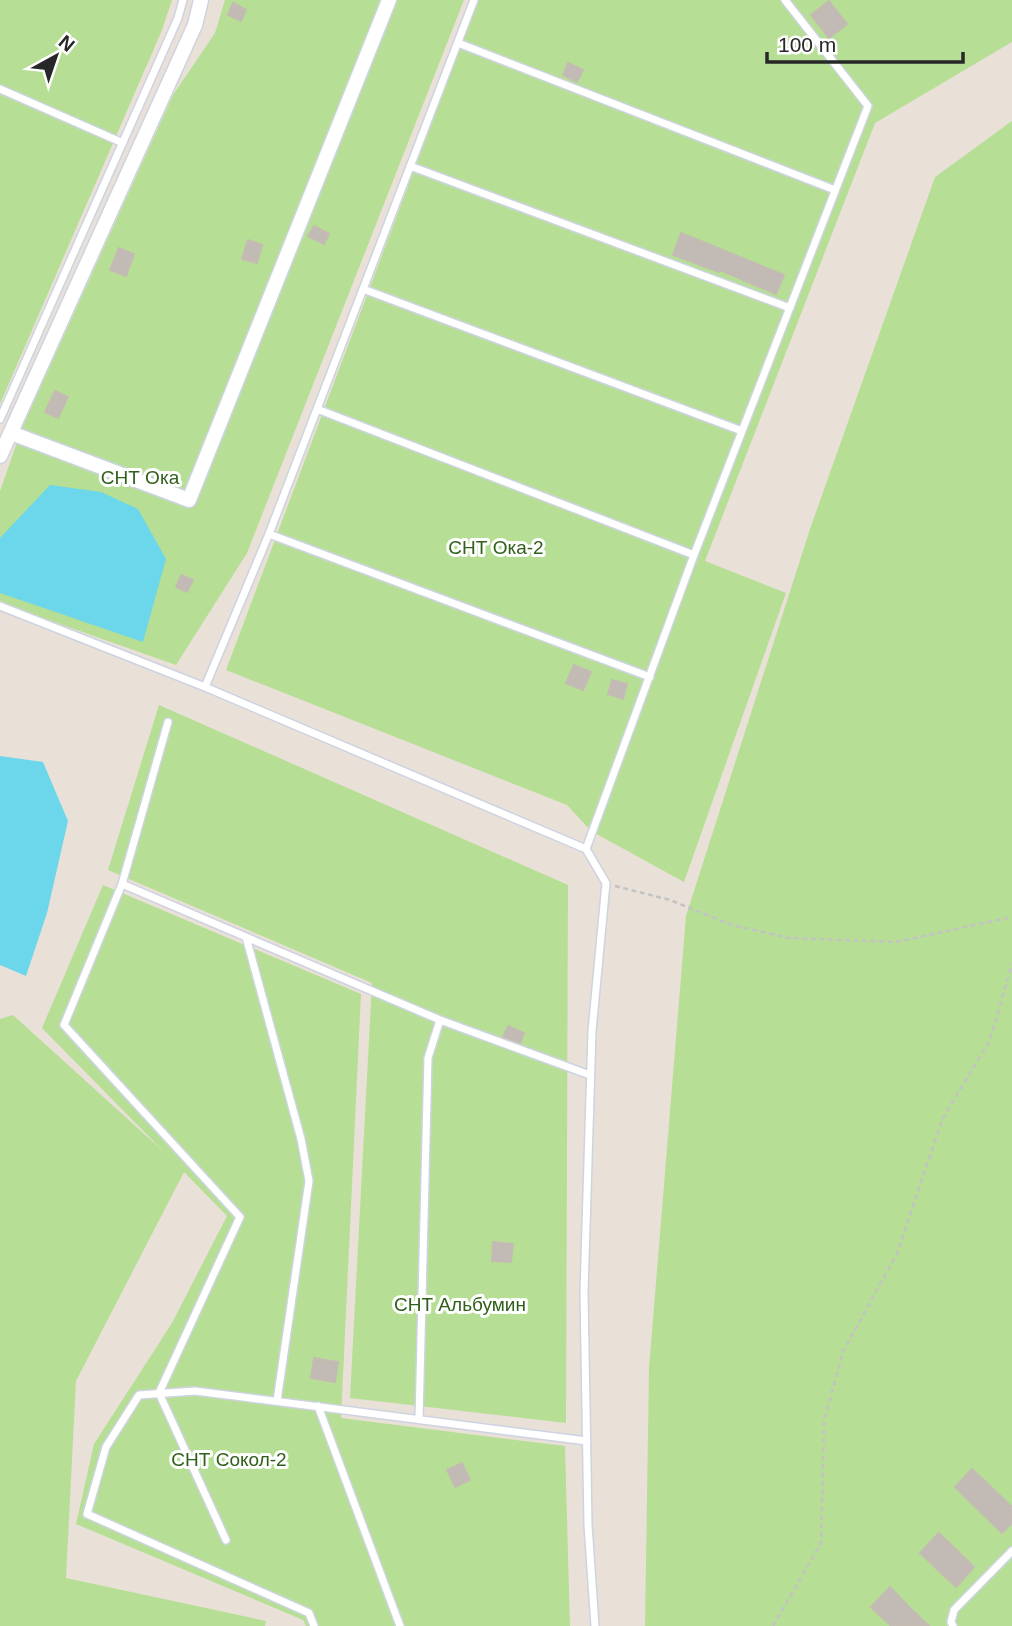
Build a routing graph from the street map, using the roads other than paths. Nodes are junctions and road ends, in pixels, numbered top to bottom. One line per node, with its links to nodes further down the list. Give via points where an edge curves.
1 (183, 0): 8 (lane)
2 (201, 0): 16 (street, via 183,51)
3 (389, 0): 16 (street, via 189,500)
4 (474, 0): 6 (lane)
5 (786, 0): 10 (lane, via 868,106)
6 (458, 43): 9 (lane); 10 (lane)
7 (0, 89): 8 (lane)
8 (123, 143): 14 (lane)
9 (410, 166): 11 (lane); 12 (lane)
10 (835, 190): 12 (lane)
11 (363, 289): 13 (lane); 15 (lane)
12 (790, 308): 15 (lane)
13 (317, 409): 18 (lane); 19 (lane)
14 (0, 419)
15 (742, 431): 19 (lane)
16 (11, 433): 17 (street)
17 (0, 456)
18 (269, 534): 21 (lane); 22 (lane)
19 (694, 555): 21 (lane)
20 (0, 606): 22 (lane)
21 (650, 677): 24 (lane)
22 (205, 687): 24 (lane)
23 (168, 722): 25 (lane)
24 (586, 849): 28 (lane, via 606,883)
25 (122, 884): 26 (lane); 29 (lane, via 65,1025 240,1217)
26 (246, 937): 27 (lane); 30 (lane, via 302,1139 309,1181)
27 (440, 1020): 28 (lane); 32 (lane, via 428,1058)
28 (590, 1076): 33 (lane, via 584,1292)
29 (159, 1393): 30 (lane, via 195,1391); 34 (lane); 36 (lane, via 139,1395 106,1447 87,1514 309,1613)
30 (277, 1401): 31 (lane)
31 (318, 1406): 32 (lane); 37 (lane)
32 (418, 1419): 33 (lane)
33 (587, 1441): 38 (lane)
34 (226, 1540)
35 (1012, 1551): 39 (lane, via 954,1610)
36 (314, 1626)
37 (400, 1626)
38 (595, 1626)
39 (953, 1626)

